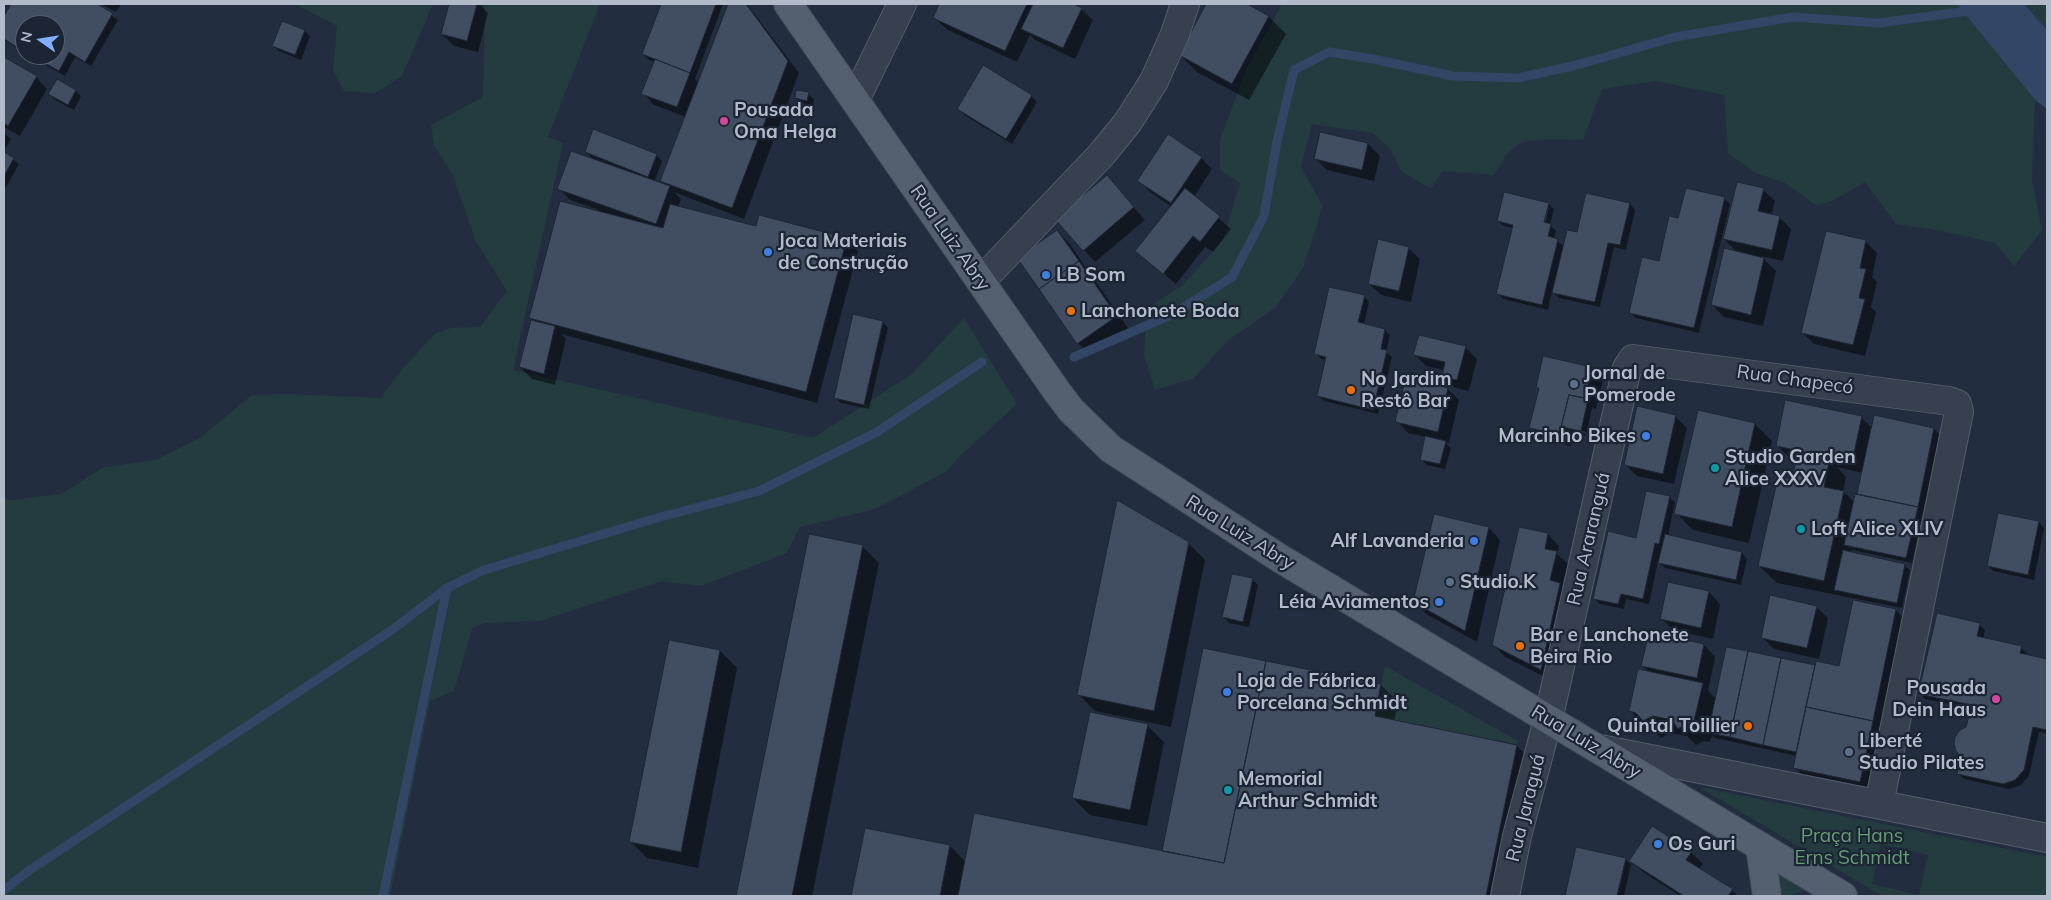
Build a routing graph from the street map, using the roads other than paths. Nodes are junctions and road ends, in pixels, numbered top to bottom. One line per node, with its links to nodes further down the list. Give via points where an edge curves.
1 (788, 4): 4 (main road, Rua Luiz Abry)
2 (902, 4): 4 (street)
3 (1185, 4): 5 (street, via 1154,81 1128,122 1102,154)
4 (855, 100): 5 (main road, Rua Luiz Abry)
5 (980, 281): 7 (main road, Rua Luiz Abry, via 1071,410 1111,449 1281,559)
6 (1633, 359): 7 (street, Rua Araranguá, via 1627,368); 9 (street, Rua Chapecó, via 1957,404 1959,412)
7 (1548, 720): 8 (main road, Rua Luiz Abry); 12 (street, Rua Jaraguá, via 1517,836)
8 (1596, 748): 9 (street); 11 (main road, Rua Luiz Abry)
9 (1878, 804): 10 (street)
10 (2047, 838)
11 (1760, 846): 13 (main road); 14 (main road, Rua Luiz Abry)
12 (1505, 896)
13 (1767, 896)
14 (1843, 896)

